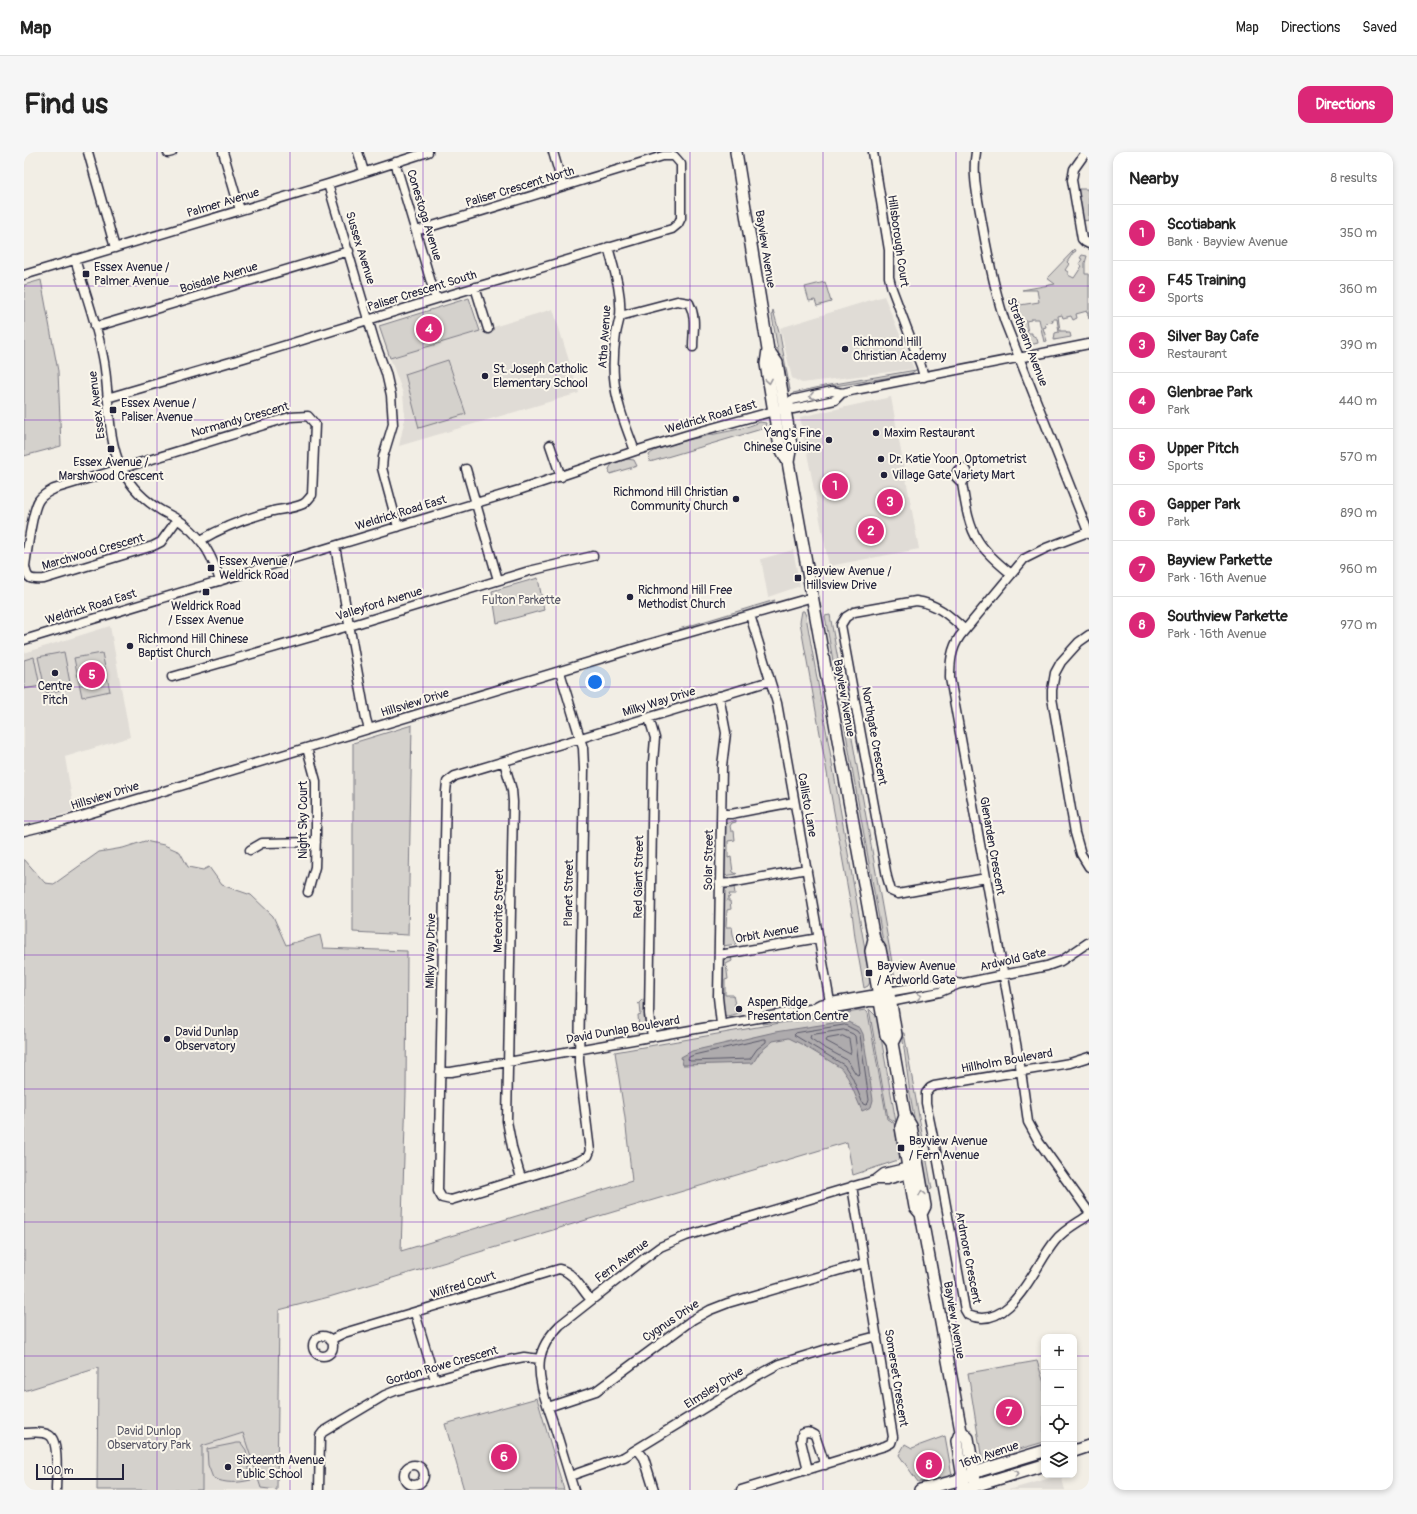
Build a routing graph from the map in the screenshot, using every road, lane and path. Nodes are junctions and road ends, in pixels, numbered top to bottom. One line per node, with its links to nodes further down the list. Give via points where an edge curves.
1 (88, 152): 19 (street)
2 (223, 152): 15 (street)
3 (358, 152): 12 (street)
4 (428, 152): 11 (street, Palmer Avenue)
5 (553, 152): 14 (street)
6 (736, 152): 34 (main road, Bayview Avenue, via 768,350 777,363)
7 (873, 152): 32 (street, Hillsborough Court, via 889,250 889,277)
8 (976, 152): 31 (street, Strathearn Avenue, via 975,183 991,274 1005,322)
9 (1086, 152): 17 (street, via 1074,169 1072,180 1082,239)
10 (677, 158): 14 (street, Paliser Crescent North, via 671,155 663,156); 18 (street, Paliser Crescent South, via 681,164 681,218 678,224 672,229)
11 (395, 162): 12 (street, Palmer Avenue); 16 (street, Conestoga Avenue)
12 (364, 172): 13 (street, Palmer Avenue)
13 (328, 184): 15 (street, Palmer Avenue); 20 (street, Sussex Avenue)
14 (564, 186): 16 (street, Paliser Crescent North)
15 (240, 210): 19 (street, Palmer Avenue)
16 (416, 231): 24 (street, Conestoga Avenue)
17 (1089, 244)
18 (608, 247): 23 (street, Paliser Crescent South); 25 (street, Atha Avenue, via 619,286)
19 (115, 248): 21 (street, Palmer Avenue)
20 (349, 252): 26 (street, Sussex Avenue); 27 (street, Boisdale Avenue)
21 (75, 260): 22 (street, Palmer Avenue); 27 (street, Essex Avenue)
22 (24, 275)
23 (475, 287): 24 (street, Paliser Crescent South); 28 (street)
24 (436, 299): 26 (street, Paliser Crescent South)
25 (620, 316): 30 (street, via 677,301 690,303 695,334); 36 (street, Atha Avenue, via 616,341 615,383 619,404)
26 (369, 320): 33 (street, Paliser Crescent South); 43 (street, Sussex Avenue, via 391,395 393,424 382,468)
27 (95, 328): 33 (street, Essex Avenue, via 104,364)
28 (488, 329)
29 (1089, 344): 31 (street, Weldrick Road East)
30 (693, 347)
31 (1020, 358): 32 (street, Weldrick Road East); 44 (street, Strathearn Avenue)
32 (924, 377): 34 (street, Weldrick Road East, via 842,393 832,391 792,400)
33 (107, 398): 37 (street, Essex Avenue, via 111,431)
34 (780, 410): 36 (street, Weldrick Road East); 51 (main road, Bayview Avenue, via 791,445 788,462)
35 (550, 445): 39 (street)
36 (635, 451): 39 (street, Weldrick Road East)
37 (122, 468): 42 (street, Essex Avenue, via 130,484 140,495); 42 (street, Marchwood Crescent, via 54,489 38,500 25,566 28,577 34,580 44,579 154,546 162,542); 45 (street, Normandy Crescent, via 290,417 308,416 312,419 315,424 312,495 308,500 304,504 236,522)
38 (466, 469): 41 (street)
39 (561, 477): 41 (street, Weldrick Road East)
40 (962, 483): 48 (street, via 969,519 979,542)
41 (476, 503): 43 (street, Weldrick Road East); 50 (street)
42 (177, 520): 45 (street, Essex Avenue, via 185,524)
43 (398, 527): 46 (street, Weldrick Road East)
44 (1089, 533): 48 (street, Glenarden Crescent, via 1046,548 1024,559)
45 (201, 540): 49 (street, Essex Avenue, via 212,557)
46 (335, 546): 49 (street, Weldrick Road East); 53 (street)
47 (593, 556): 50 (street, Valleyford Avenue)
48 (1010, 573): 54 (street, Glenarden Crescent)
49 (220, 580): 56 (street, Weldrick Road East)
50 (498, 580): 53 (street, Valleyford Avenue)
51 (813, 597): 52 (street, Hillsview Drive); 80 (main road, Bayview Avenue, via 874,940 880,949)
52 (750, 615): 57 (street, Hillsview Drive); 59 (street, Callisto Lane)
53 (349, 626): 58 (street, Valleyford Avenue); 62 (street)
54 (964, 629): 73 (street, Glenarden Crescent, via 953,649 950,678); 73 (street, Northgate Crescent, via 936,607 916,601 854,612 841,624 891,891 898,894)
55 (1089, 635): 71 (street, via 1061,662 1055,673 1052,698 1075,833 1081,854)
56 (24, 640)
57 (560, 672): 62 (street, Hillsview Drive); 63 (street, Planet Street)
58 (172, 677)
59 (770, 680): 60 (street, Milky Way Drive); 66 (street, Callisto Lane, via 777,703)
60 (720, 696): 61 (street, Milky Way Drive); 67 (street, Solar Street, via 726,733 722,766)
61 (649, 718): 63 (street, Milky Way Drive); 84 (street, Red Giant Street, via 655,742 649,1014)
62 (369, 729): 64 (street, Hillsview Drive)
63 (580, 738): 65 (street, Milky Way Drive); 85 (street, Planet Street, via 584,769)
64 (307, 748): 68 (street, Hillsview Drive); 69 (street, Night Sky Court, via 316,781)
65 (504, 762): 87 (street, Meteorite Street, via 513,802); 89 (street, Milky Way Drive, via 455,776 446,786)
66 (794, 802): 67 (street); 72 (street, Callisto Lane)
67 (722, 814): 74 (street, Solar Street)
68 (24, 831)
69 (316, 842): 70 (street, via 262,843); 75 (street, Night Sky Court, via 315,867)
70 (250, 850)
71 (1089, 867)
72 (807, 869): 74 (street); 76 (street, Callisto Lane)
73 (986, 878): 79 (street, Glenarden Crescent)
74 (720, 884): 78 (street, Solar Street)
75 (308, 892)
76 (819, 938): 78 (street, Orbit Avenue); 81 (street, Callisto Lane)
77 (1089, 942): 79 (street, Ardwold Gate, via 1061,961)
78 (719, 955): 83 (street, Solar Street, via 718,997)
79 (1003, 975): 80 (street, Ardwold Gate, via 959,984 940,992); 88 (street, Glenarden Crescent)
80 (884, 997): 81 (street, David Dunlap Boulevard); 82 (street, David Dunlap Boulevard, via 823,1010); 91 (main road, Bayview Avenue, via 896,1035 892,1043 905,1116 911,1126)
81 (830, 1002): 82 (street, David Dunlap Boulevard)
82 (810, 1009): 83 (street, David Dunlap Boulevard)
83 (721, 1024): 84 (street, David Dunlap Boulevard)
84 (652, 1037): 85 (street, David Dunlap Boulevard)
85 (579, 1050): 87 (street, David Dunlap Boulevard); 92 (street, Milky Way Drive, via 590,1151 588,1156)
86 (1089, 1057): 88 (street, Hillholm Boulevard, via 1070,1063)
87 (509, 1062): 89 (street, David Dunlap Boulevard); 92 (street, Meteorite Street, via 507,1121)
88 (1021, 1070): 90 (street, Hillholm Boulevard); 94 (street, Glenarden Crescent, via 1028,1122 1039,1142)
89 (440, 1072): 92 (street, Milky Way Drive, via 438,1191 442,1198 451,1200)
90 (930, 1088): 95 (street, Ardmore Crescent, via 926,1093 926,1103 968,1315 984,1318 1010,1306 1055,1240)
91 (913, 1169): 93 (street, Fern Avenue, via 884,1173 875,1180); 113 (main road, Bayview Avenue, via 924,1206 921,1214 961,1431 968,1438)
92 (521, 1178)
93 (852, 1186): 96 (street, Somerset Crescent); 97 (street, Fern Avenue, via 673,1241 645,1258)
94 (1089, 1212)
95 (1089, 1215)
96 (864, 1263): 99 (street, Somerset Crescent); 103 (street, Cygnus Drive, via 710,1310 692,1320 596,1391)
97 (591, 1300): 98 (street, Wilfred Court, via 570,1274 558,1269); 101 (street, Fern Avenue, via 552,1333)
98 (415, 1313): 100 (street, Wilfred Court, via 344,1333); 102 (street)
99 (877, 1336): 106 (street, Elmsley Drive, via 779,1364); 109 (street, Somerset Crescent, via 893,1437 891,1443)
100 (330, 1340)
101 (540, 1359): 102 (street, Gordon Rowe Crescent, via 517,1358); 103 (street, Fern Avenue, via 540,1375)
102 (435, 1380): 115 (street, Gordon Rowe Crescent, via 395,1391 323,1432 319,1443)
103 (548, 1407): 112 (street, Fern Avenue)
104 (24, 1434): 114 (street, via 42,1433 53,1438 56,1445)
105 (1089, 1446): 107 (main road)
106 (638, 1450): 112 (street, Elmsley Drive); 117 (street, via 644,1458)
107 (1077, 1450)
108 (1041, 1452): 113 (main road, 16th Avenue, via 982,1470)
109 (825, 1465): 111 (street, Somerset Crescent); 111 (street, via 815,1435 806,1432 802,1434 801,1441)
110 (1041, 1466): 113 (main road, 16th Avenue, one-way to 110)
111 (808, 1470): 118 (street, Somerset Crescent)
112 (570, 1476): 116 (street, Fern Avenue)
113 (969, 1485): 119 (main road, 16th Avenue)
114 (56, 1490)
115 (319, 1490)
116 (574, 1490)
117 (654, 1490)
118 (742, 1490)
119 (920, 1490)

